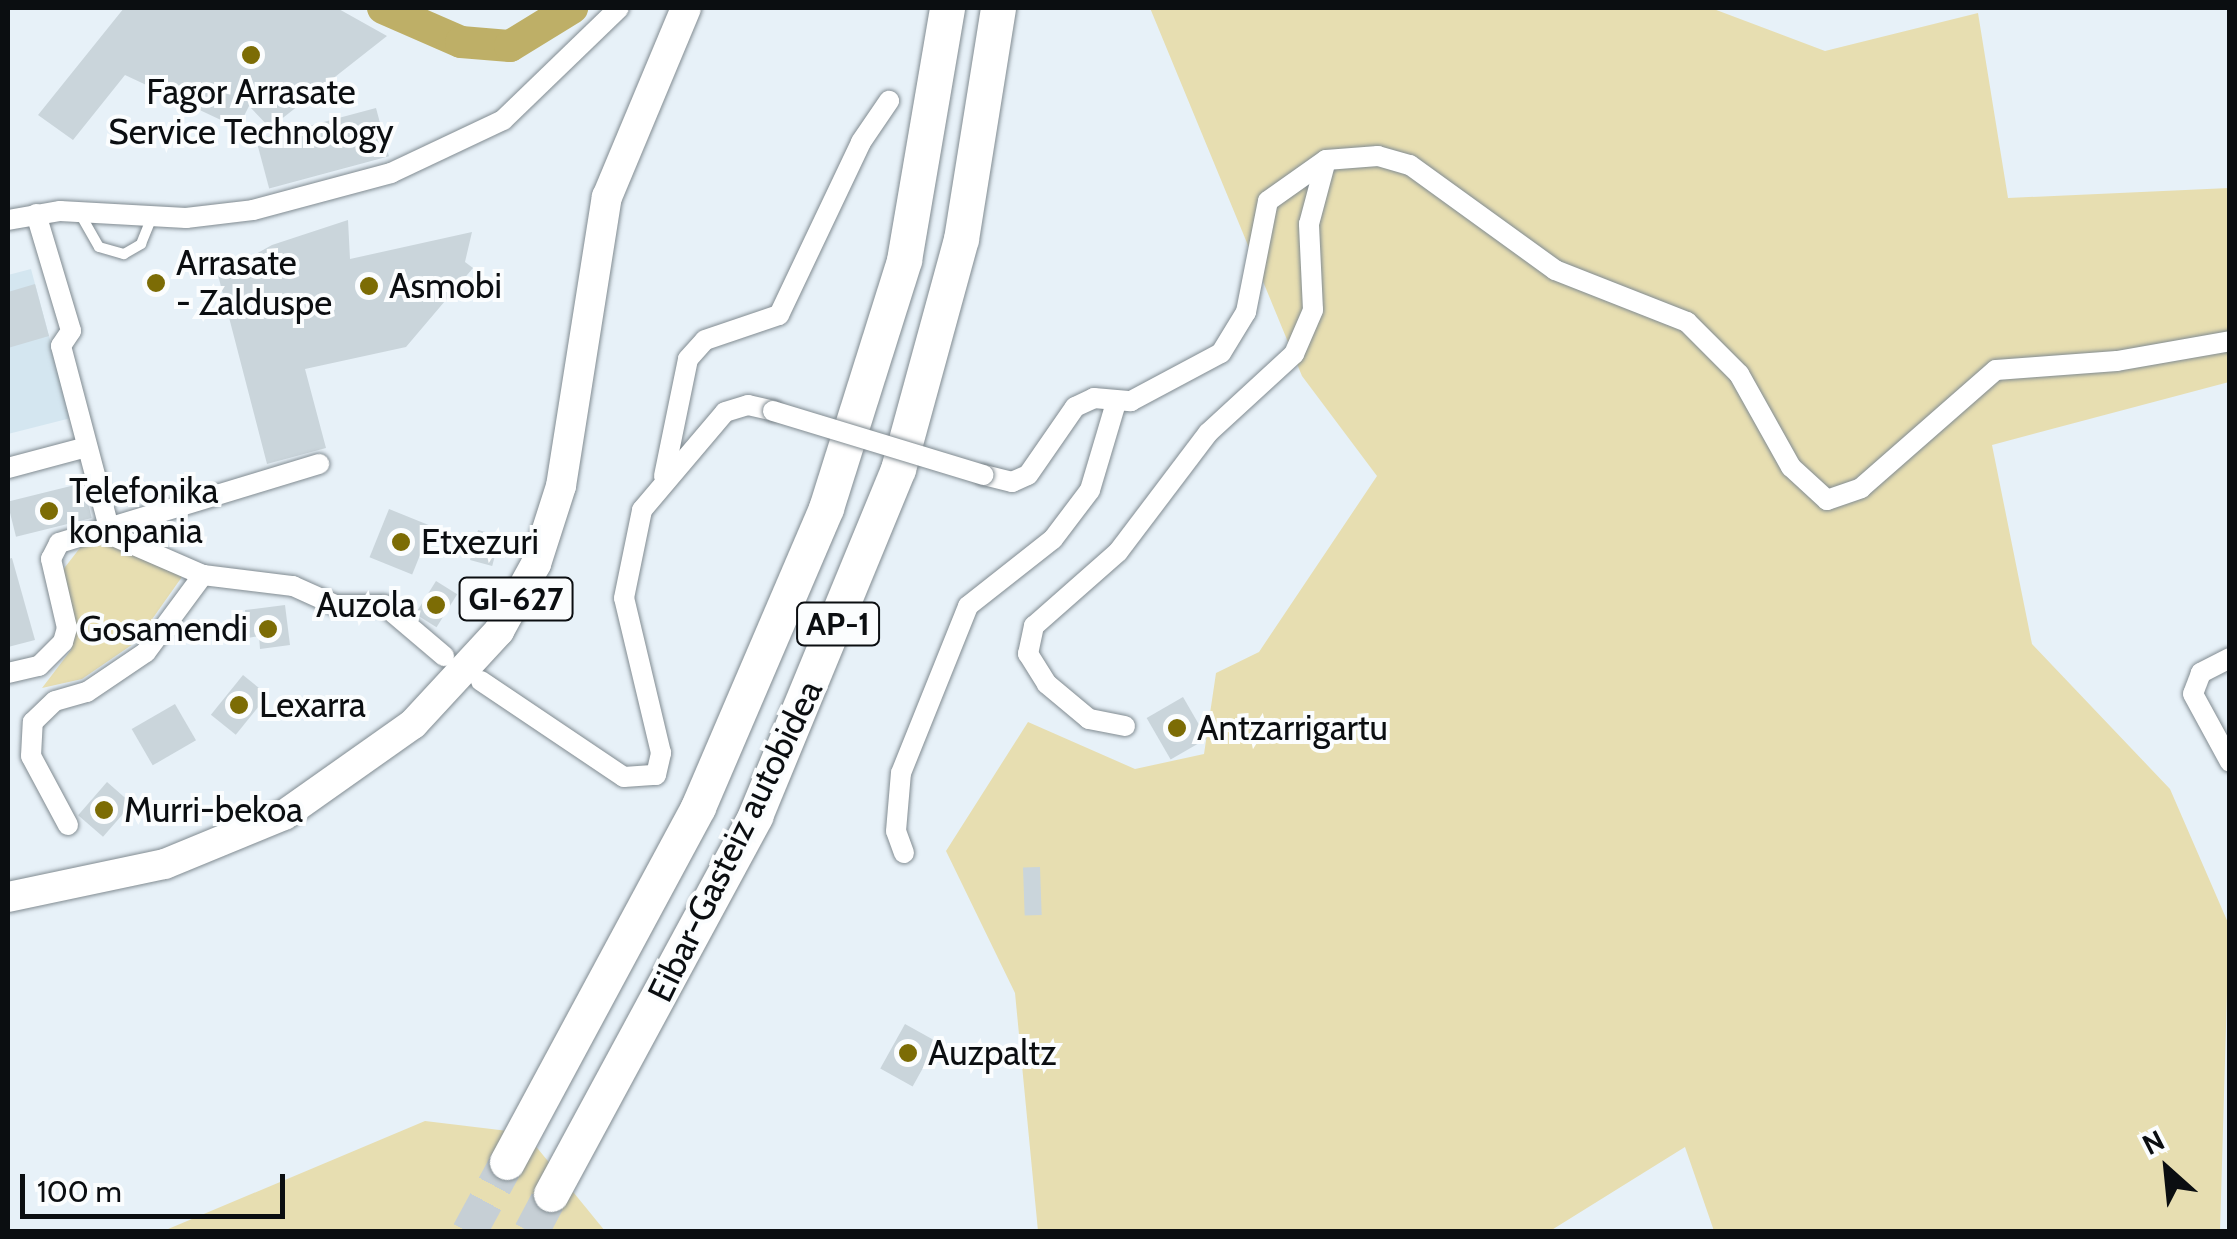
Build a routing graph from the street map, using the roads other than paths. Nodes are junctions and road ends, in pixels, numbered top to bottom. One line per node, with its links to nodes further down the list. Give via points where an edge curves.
1 (619, 8): 9 (street, via 503,120 446,150 322,196)
2 (947, 8): 28 (highway, Eibar-Gasteiz autobidea / AP-1, via 904,260 826,508 758,681 698,807)
3 (686, 10): 27 (main road, GI-627, via 606,197 561,486 536,564 498,630 413,724 284,815 165,864)
4 (1002, 17): 29 (highway, Eibar-Gasteiz autobidea / AP-1, via 961,239 898,469 755,816)
5 (889, 101): 16 (street, via 861,142 779,315 705,340 688,359)
6 (1326, 160): 11 (street, via 1378,156 1410,165 1555,270 1686,322 1739,374 1791,467 1826,500 1861,488 1996,370 2117,362); 12 (street, via 1268,201 1246,312 1220,353 1162,388); 23 (street, via 1309,224 1313,310 1294,354 1208,434 1118,552 1034,626 1028,654 1047,684 1089,718)
7 (78, 212): 8 (street); 9 (street); 9 (lane, via 107,253 140,244)
8 (36, 214): 10 (street); 13 (street, via 70,330 60,346)
9 (152, 218)
10 (8, 220)
11 (2230, 341)
12 (1116, 403): 16 (street, bridge, via 1094,398 1075,408 1028,475 1012,482 748,405 725,412); 26 (street, via 1090,490 1053,538 984,590 961,622 902,773 896,831)
13 (87, 447): 15 (street); 17 (street)
14 (320, 464): 17 (street)
15 (8, 468)
16 (664, 478): 22 (street, via 642,510 624,580 633,661 662,753 657,774 628,778)
17 (107, 526): 18 (street, via 119,541); 21 (street, via 54,550 63,642 40,666)
18 (203, 576): 19 (street, via 293,586 334,605 384,605); 25 (street, via 146,652 87,692 55,701 33,722 31,756)
19 (444, 656)
20 (2230, 658): 24 (street, via 2201,673 2194,697)
21 (8, 673)
22 (481, 681)
23 (1125, 726)
24 (2230, 762)
25 (68, 824)
26 (904, 853)
27 (8, 897)
28 (508, 1162)
29 (551, 1194)

